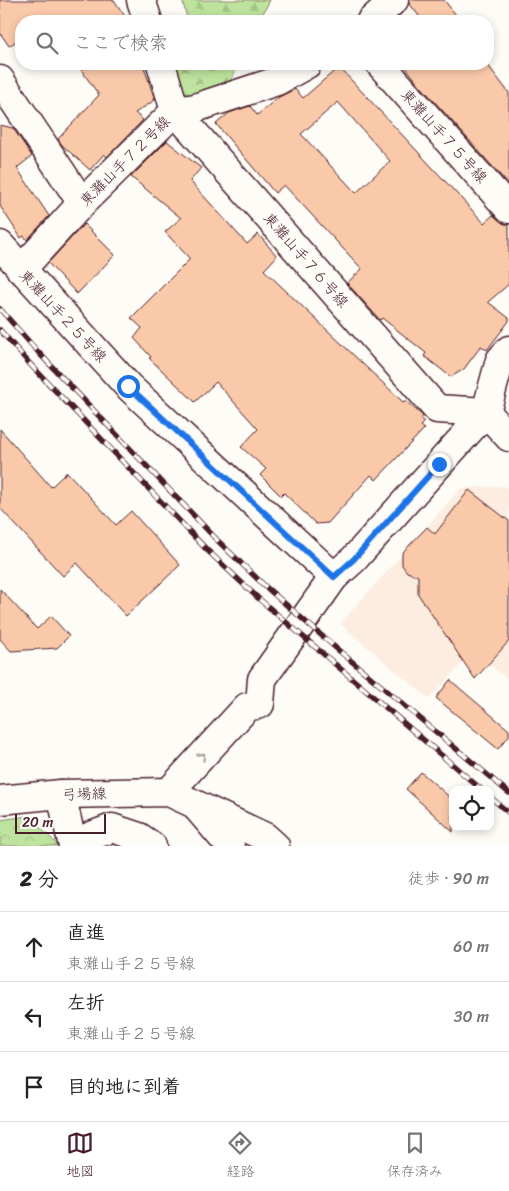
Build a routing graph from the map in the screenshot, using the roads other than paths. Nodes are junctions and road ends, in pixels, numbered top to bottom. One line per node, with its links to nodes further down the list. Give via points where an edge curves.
1 (141, 0): 3 (street)
2 (394, 0): 4 (street)
3 (146, 15)
4 (378, 15)
5 (163, 70): 9 (street, 東灘山手７６号線)
6 (295, 70): 9 (street, 東灘山手７２号線, via 276,81 196,108)
7 (385, 70): 11 (street, 東灘山手７５号線)
8 (0, 80): 10 (street)
9 (175, 111): 10 (street, 東灘山手７２号線); 15 (street, 東灘山手７６号線, via 437,409)
10 (82, 203): 13 (street, 東灘山手７２号線)
11 (509, 209)
12 (0, 245): 13 (street, 東灘山手２５号線)
13 (21, 270): 17 (street, 東灘山手２５号線, via 128,386)
14 (509, 350): 15 (street, via 500,360)
15 (486, 412): 16 (street); 17 (street, via 354,559)
16 (509, 437)
17 (334, 577): 18 (street, one-way to 17, via 247,707 260,704 262,679)
18 (169, 792): 19 (street, 弓場線); 21 (street)
19 (62, 794): 20 (street, 弓場線); 22 (street)
20 (0, 800)
21 (195, 805): 24 (street); 25 (street, via 265,837)
22 (73, 844): 23 (street, via 112,828 139,837)
23 (152, 846)
24 (230, 846)
25 (275, 846)

